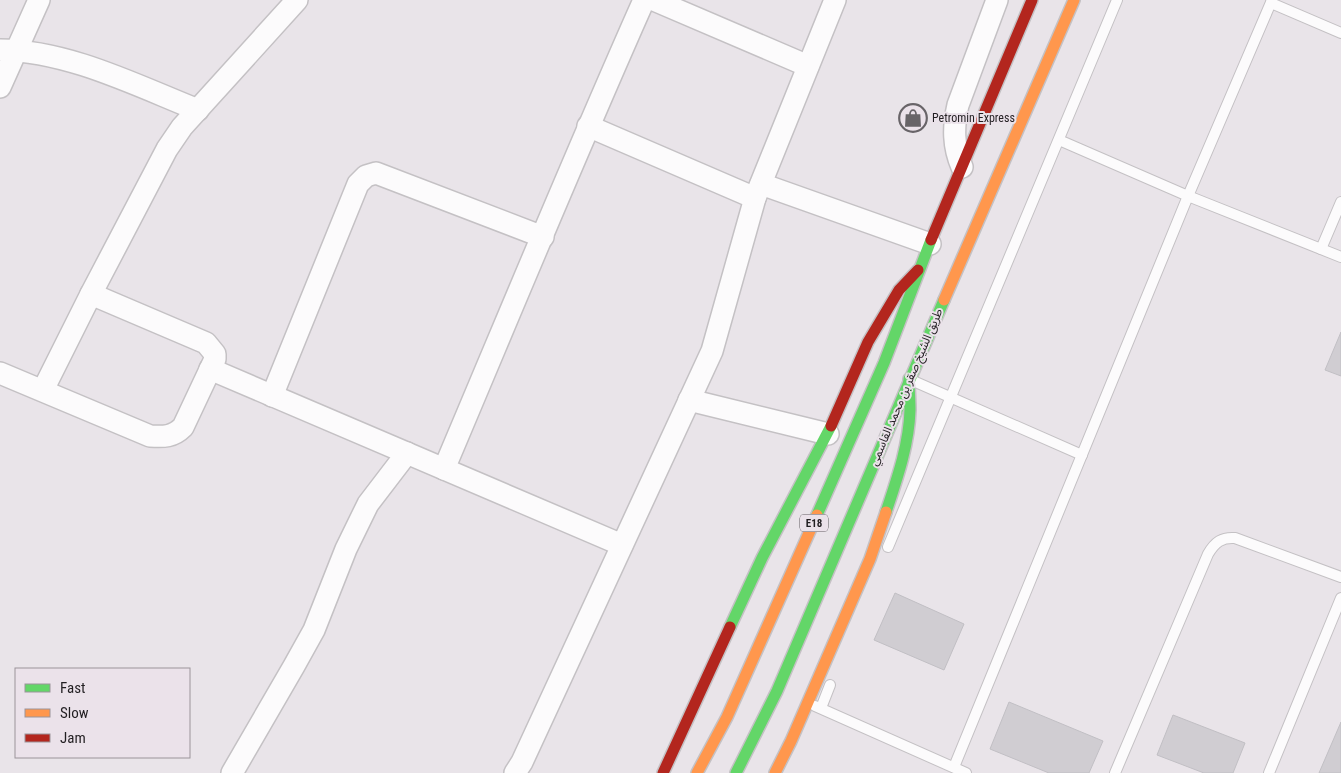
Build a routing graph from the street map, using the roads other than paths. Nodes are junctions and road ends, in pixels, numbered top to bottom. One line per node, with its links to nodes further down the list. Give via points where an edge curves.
1 (39, 0): 12 (street)
2 (297, 0): 15 (street)
3 (644, 0): 16 (street)
4 (654, 0): 13 (street)
5 (835, 0): 13 (street)
6 (997, 0): 18 (street, via 958,104 954,142)
7 (1032, 0): 18 (main road, E18)
8 (1074, 0): 30 (main road, طريق الشيخ صقر بن محمد القاسمي / E18)
9 (1117, 0): 17 (lane)
10 (1271, 1): 11 (lane); 20 (lane)
11 (1341, 33)
12 (9, 50): 14 (street); 15 (street, via 99,71)
13 (808, 66): 19 (street)
14 (0, 87)
15 (198, 110): 27 (street, via 167,149)
16 (588, 126): 19 (street); 22 (street)
17 (1058, 140): 20 (lane); 33 (lane)
18 (962, 167): 23 (main road, E18)
19 (758, 191): 23 (street); 34 (street, via 712,351)
20 (1188, 196): 24 (lane); 37 (lane)
21 (1341, 202): 24 (lane)
22 (543, 237): 32 (street, via 376,173 366,176 358,184); 38 (street)
23 (930, 244): 26 (main road, E18)
24 (1321, 249): 25 (lane)
25 (1341, 257)
26 (920, 267): 35 (main road, via 883,314); 50 (main road, E18, via 884,363 793,571 727,717)
27 (91, 294): 28 (street, via 206,343 215,354); 31 (street)
28 (210, 370): 31 (street, via 183,427 175,435 163,437 150,436); 32 (street)
29 (0, 373): 31 (street)
30 (909, 379): 33 (lane); 44 (main road, via 910,411 899,474 870,559); 51 (main road, طريق الشيخ صقر بن محمد القاسمي / E18, via 777,690)
31 (43, 390)
32 (272, 396): 36 (street)
33 (950, 397): 37 (lane); 40 (lane)
34 (689, 400): 35 (street); 39 (street)
35 (828, 434): 49 (main road, via 762,558)
36 (407, 453): 38 (street); 47 (street, via 368,504 340,562 314,630)
37 (1082, 455): 46 (lane)
38 (444, 469): 39 (street)
39 (622, 545): 48 (street)
40 (886, 552)
41 (1341, 577): 54 (lane, via 1235,538 1224,537 1214,544)
42 (1341, 598): 55 (lane)
43 (836, 671): 45 (lane)
44 (808, 701): 45 (lane); 52 (main road)
45 (821, 708): 46 (lane)
46 (954, 767): 53 (lane)
47 (232, 773)
48 (515, 773)
49 (663, 773)
50 (697, 773)
51 (736, 773)
52 (775, 773)
53 (966, 773)
54 (1115, 773)
55 (1269, 773)

